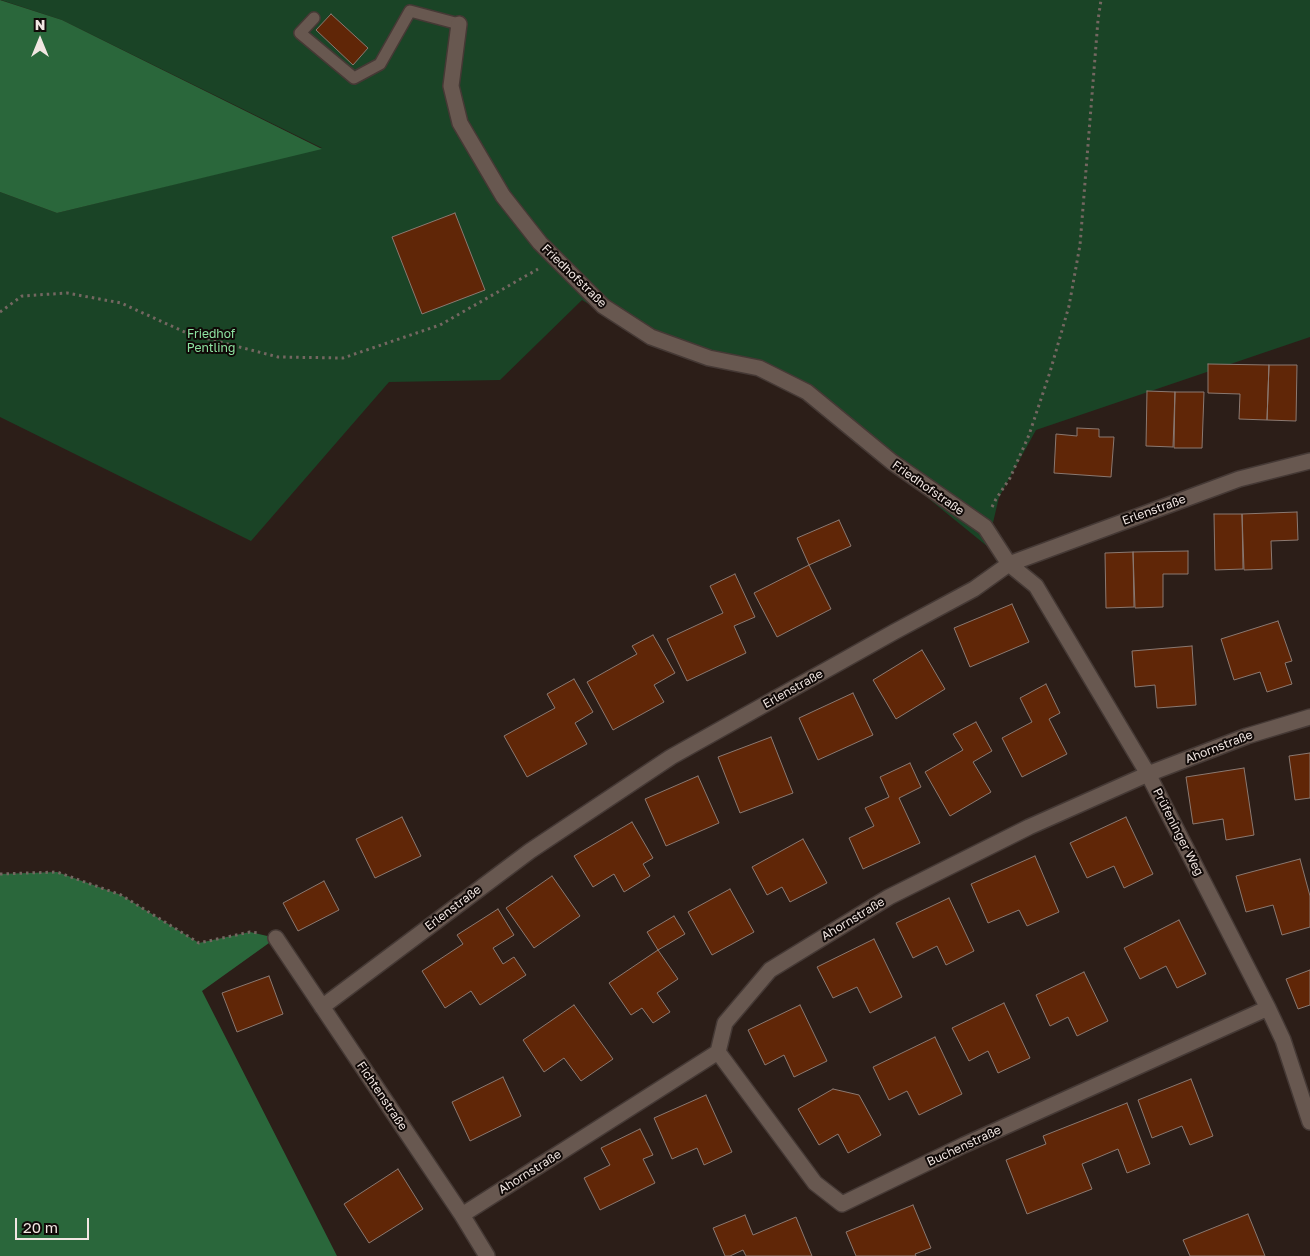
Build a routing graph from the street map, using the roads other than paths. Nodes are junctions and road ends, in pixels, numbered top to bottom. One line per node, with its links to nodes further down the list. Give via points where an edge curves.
1 (314, 18): 2 (lane, via 300,33 354,78 380,64 410,11)
2 (459, 24): 4 (street, Friedhofstraße, via 451,86 460,123 503,196 540,243 602,306 651,337 708,358 759,368 807,392 892,462 985,527)
3 (1310, 461): 4 (street, Erlenstraße, via 1239,478)
4 (1009, 564): 6 (street, Prüfeninger Weg, via 1036,586); 8 (street, Erlenstraße, via 974,588 671,757 530,851)
5 (1310, 717): 6 (street, Ahornstraße, via 1247,736)
6 (1148, 774): 9 (street, Prüfeninger Weg); 10 (street, Ahornstraße, via 1029,827 898,893 770,970 725,1024)
7 (276, 938): 8 (street, Fichtenstraße)
8 (322, 1007): 12 (street, Fichtenstraße)
9 (1268, 1008): 10 (street, Buchenstraße, via 964,1145 842,1204 815,1183); 11 (street, Prüfeninger Weg, via 1283,1040)
10 (718, 1052): 12 (street, Ahornstraße)
11 (1310, 1122)
12 (462, 1215): 13 (street, Fichtenstraße)
13 (487, 1256)

